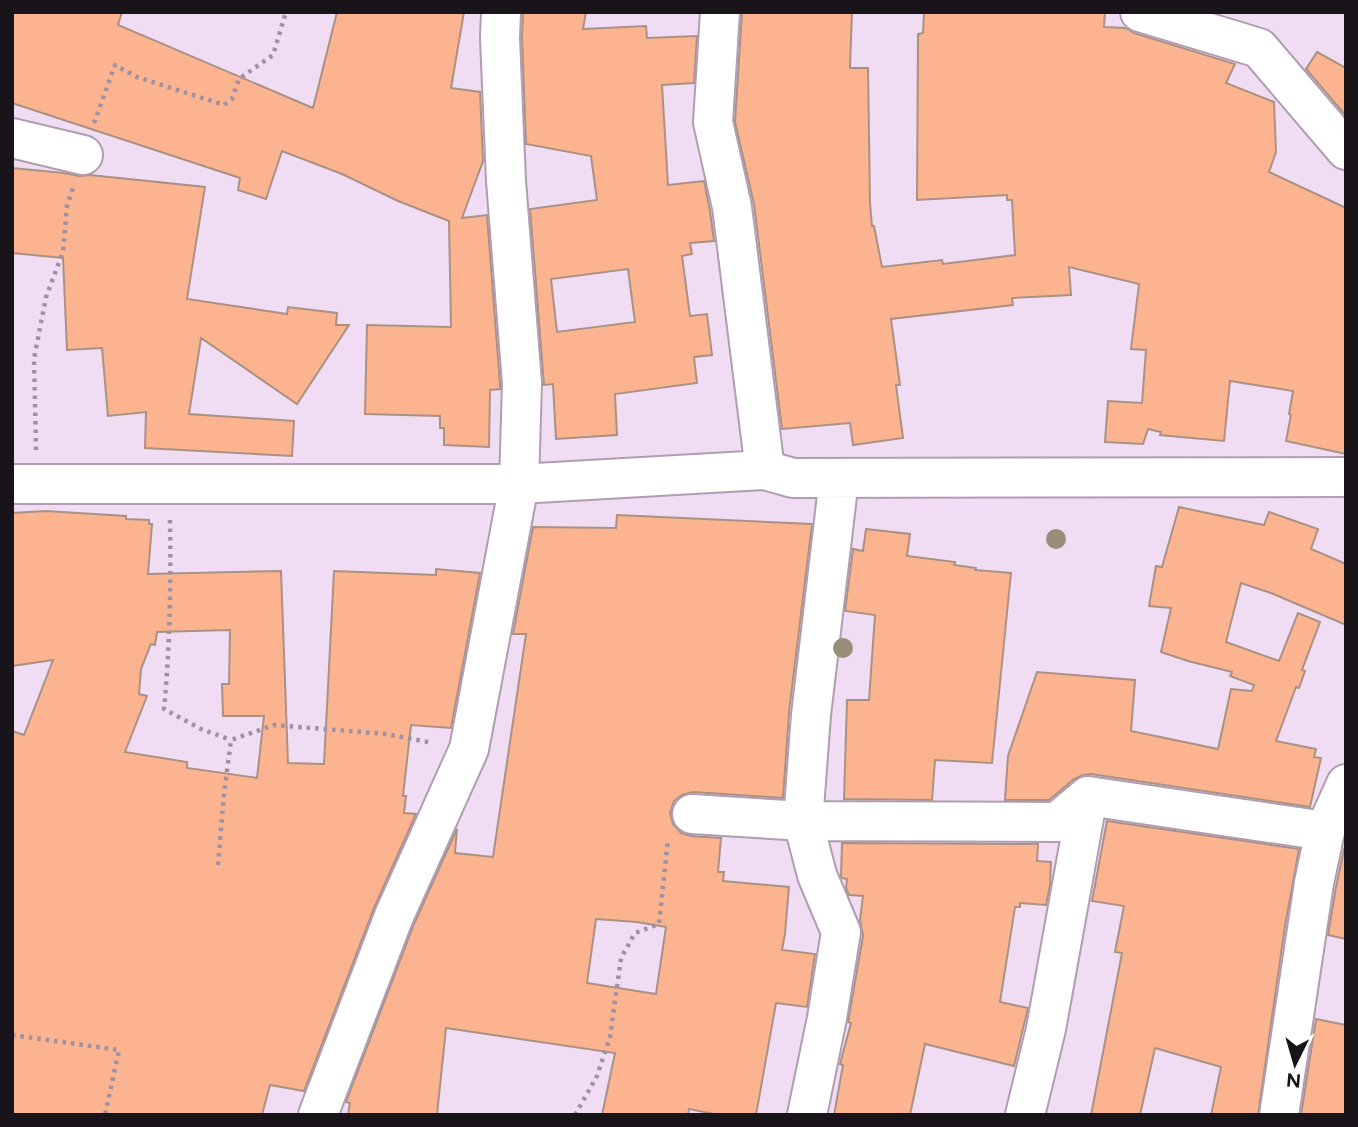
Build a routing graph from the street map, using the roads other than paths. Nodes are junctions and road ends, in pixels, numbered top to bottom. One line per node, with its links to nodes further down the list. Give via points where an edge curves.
1 (501, 12): 11 (street, via 506,181 522,383)
2 (720, 12): 7 (street, via 713,122 732,207)
3 (1140, 12): 5 (street, via 1259,48)
4 (12, 138): 6 (street)
5 (1346, 149)
6 (83, 155)
7 (765, 470): 9 (street, via 793,478); 11 (street)
8 (1346, 477): 9 (street)
9 (839, 479): 15 (street, via 810,715)
10 (25, 484): 11 (street)
11 (519, 484): 17 (street, via 468,749 394,916)
12 (1346, 785): 16 (street)
13 (1088, 796): 15 (street, via 1058,822); 16 (street); 19 (street, via 1046,1030)
14 (692, 814): 15 (street)
15 (803, 821): 18 (street, via 817,875 841,932)
16 (1325, 831): 20 (street)
17 (318, 1115)
18 (807, 1115)
19 (1025, 1115)
20 (1279, 1115)

